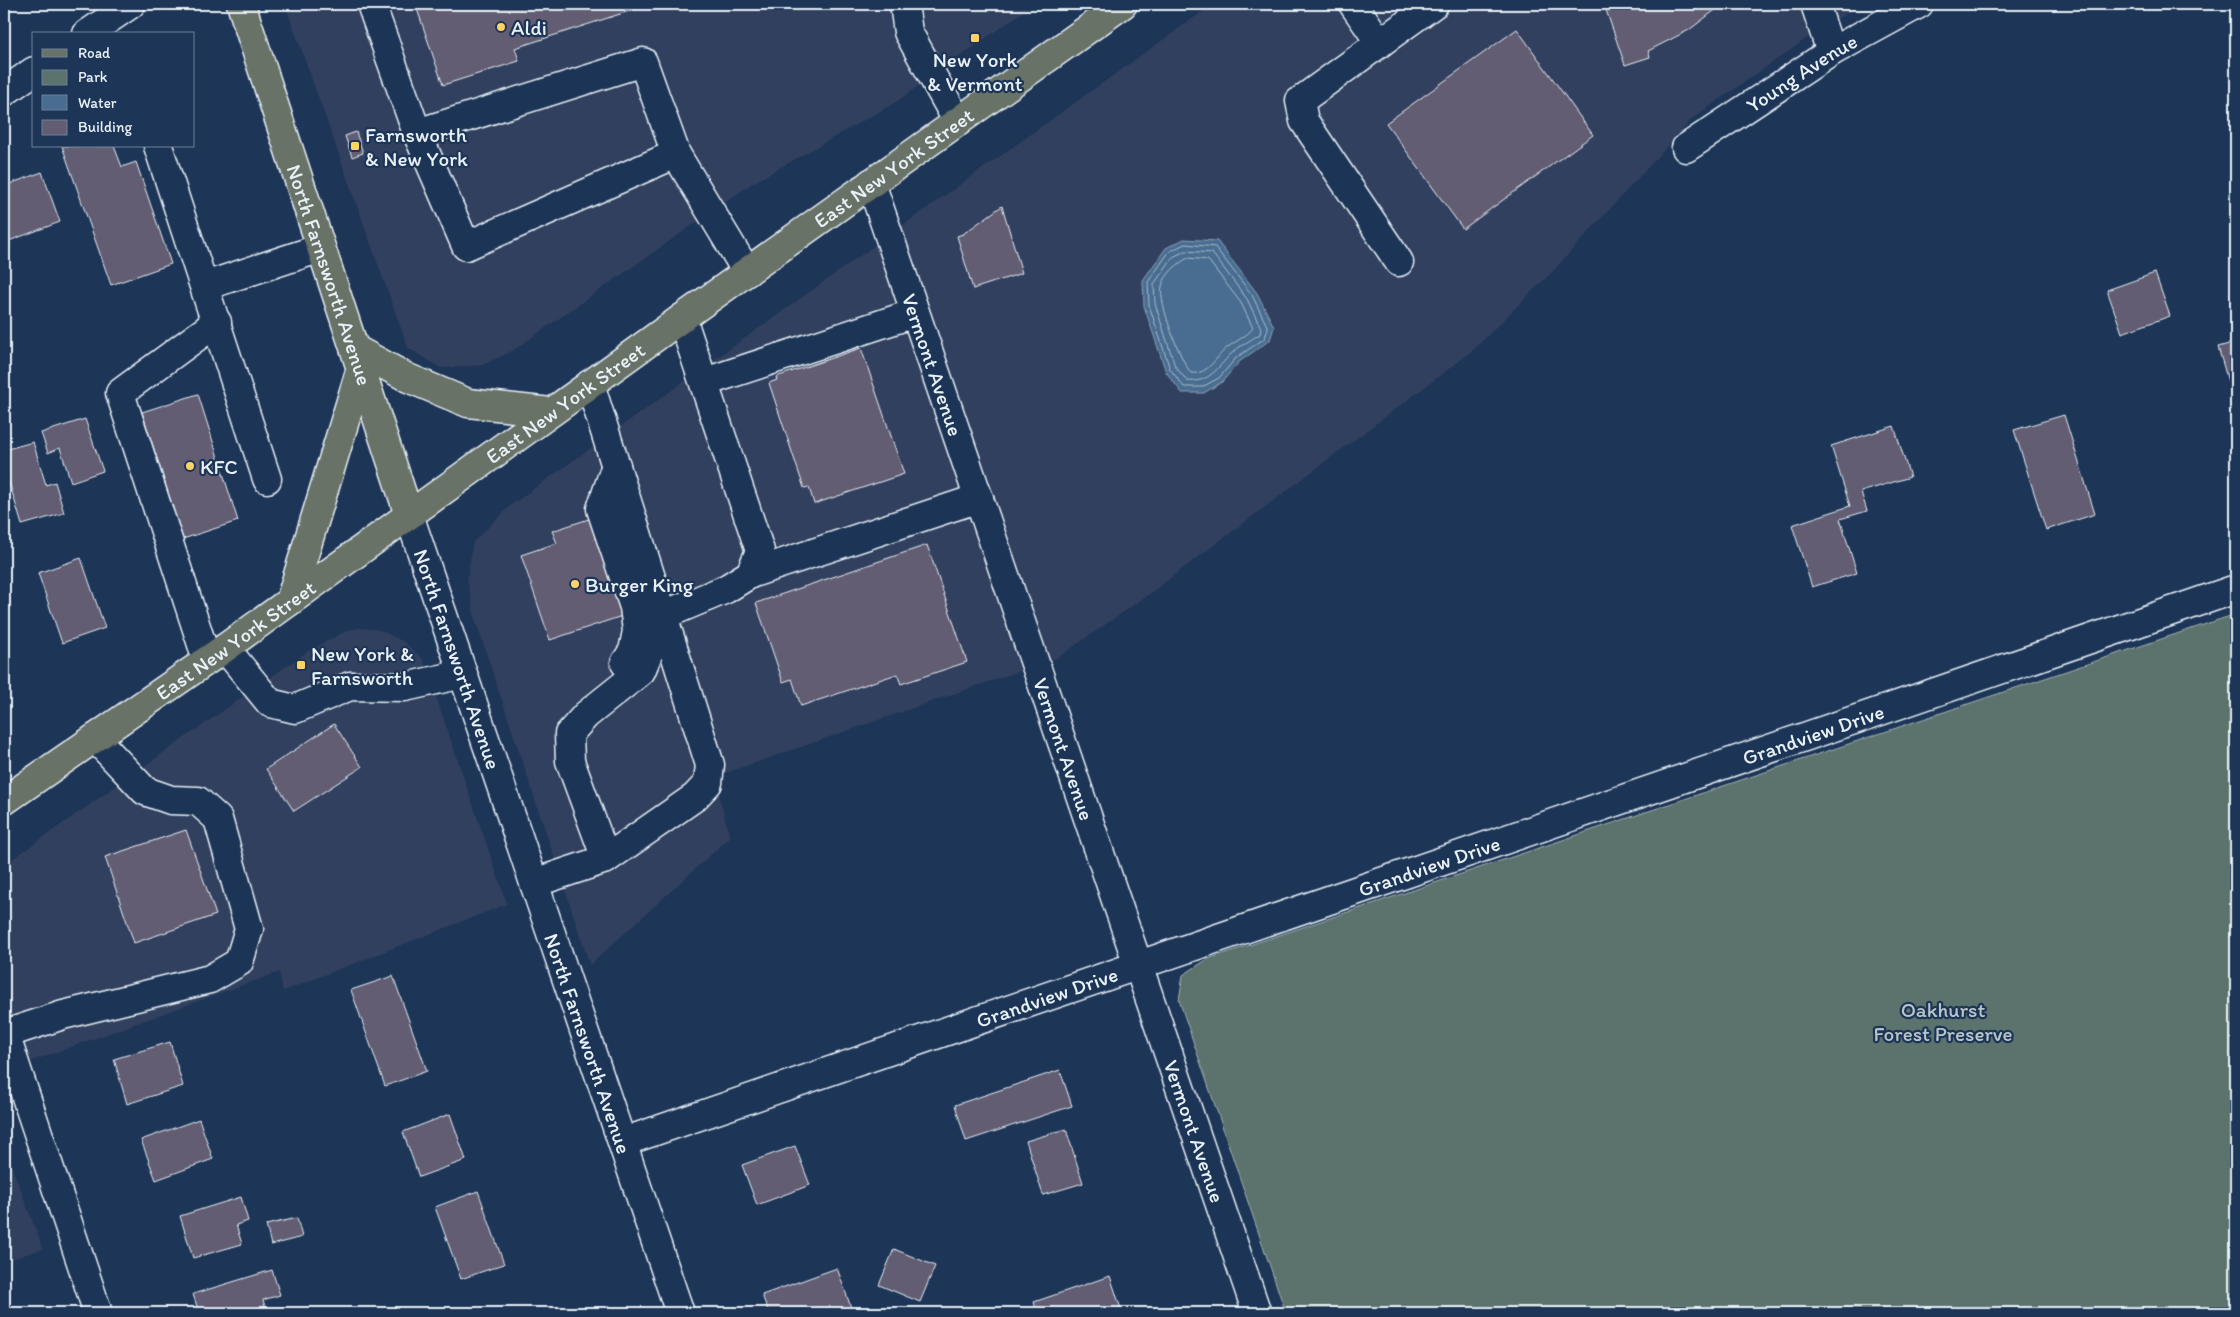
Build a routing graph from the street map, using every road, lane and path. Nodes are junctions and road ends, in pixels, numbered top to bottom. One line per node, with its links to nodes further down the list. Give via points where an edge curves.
1 (241, 4): 21 (main road, North Farnsworth Avenue)
2 (370, 4): 16 (street)
3 (904, 4): 15 (street, via 908,32)
4 (1123, 4): 15 (main road, East New York Street)
5 (1352, 4): 11 (street)
6 (1434, 4): 11 (street)
7 (1815, 4): 12 (street)
8 (1919, 4): 12 (street, Young Avenue)
9 (122, 18): 10 (street)
10 (91, 32)
11 (1380, 43): 22 (street, via 1300,101 1304,121)
12 (1831, 52): 18 (street, Young Avenue)
13 (32, 72): 14 (street)
14 (4, 92)
15 (958, 122): 20 (main road, East New York Street)
16 (417, 132): 19 (street, via 643,62); 19 (street, via 466,246)
17 (159, 148): 24 (street)
18 (1686, 148)
19 (676, 154): 23 (street)
20 (871, 183): 23 (main road, East New York Street); 25 (street, Vermont Avenue)
21 (321, 248): 24 (street); 28 (main road, North Farnsworth Avenue)
22 (1399, 262)
23 (747, 272): 26 (main road, East New York Street)
24 (205, 286): 27 (street)
25 (915, 312): 29 (street); 34 (street, Vermont Avenue)
26 (682, 318): 29 (street); 30 (main road, East New York Street)
27 (217, 322): 33 (street); 40 (street, via 120,393)
28 (358, 359): 31 (main road, via 468,403); 35 (main road, North Farnsworth Avenue); 38 (main road)
29 (705, 382): 36 (street, via 760,551)
30 (590, 384): 31 (main road, East New York Street); 32 (street)
31 (551, 412): 35 (main road, East New York Street)
32 (616, 465): 39 (street); 44 (street, via 601,509 634,607 637,631 633,651 624,665 564,713 554,732 553,750 575,815)
33 (267, 479)
34 (979, 498): 36 (street); 47 (street, Vermont Avenue)
35 (409, 515): 38 (main road, East New York Street); 41 (street, North Farnsworth Avenue)
36 (750, 574): 39 (street, via 726,589)
37 (2236, 589): 47 (street, Grandview Drive)
38 (290, 601): 40 (main road, East New York Street)
39 (664, 615): 44 (street, via 641,670 586,715 569,734 570,761); 45 (street, via 710,765 708,783 695,797)
40 (216, 654): 41 (street, via 270,703 295,709 350,686 405,688); 42 (main road, East New York Street)
41 (463, 674): 46 (street, North Farnsworth Avenue)
42 (95, 738): 43 (main road, East New York Street); 48 (street, via 145,791 171,800 198,801 218,819 249,929 239,962 210,979)
43 (4, 801)
44 (594, 826): 45 (street)
45 (606, 859): 46 (street)
46 (534, 883): 49 (street, North Farnsworth Avenue)
47 (1138, 965): 49 (street, Grandview Drive); 52 (street, Vermont Avenue)
48 (4, 1032): 50 (street)
49 (623, 1142): 51 (street, North Farnsworth Avenue)
50 (98, 1313)
51 (680, 1313)
52 (1257, 1313)

